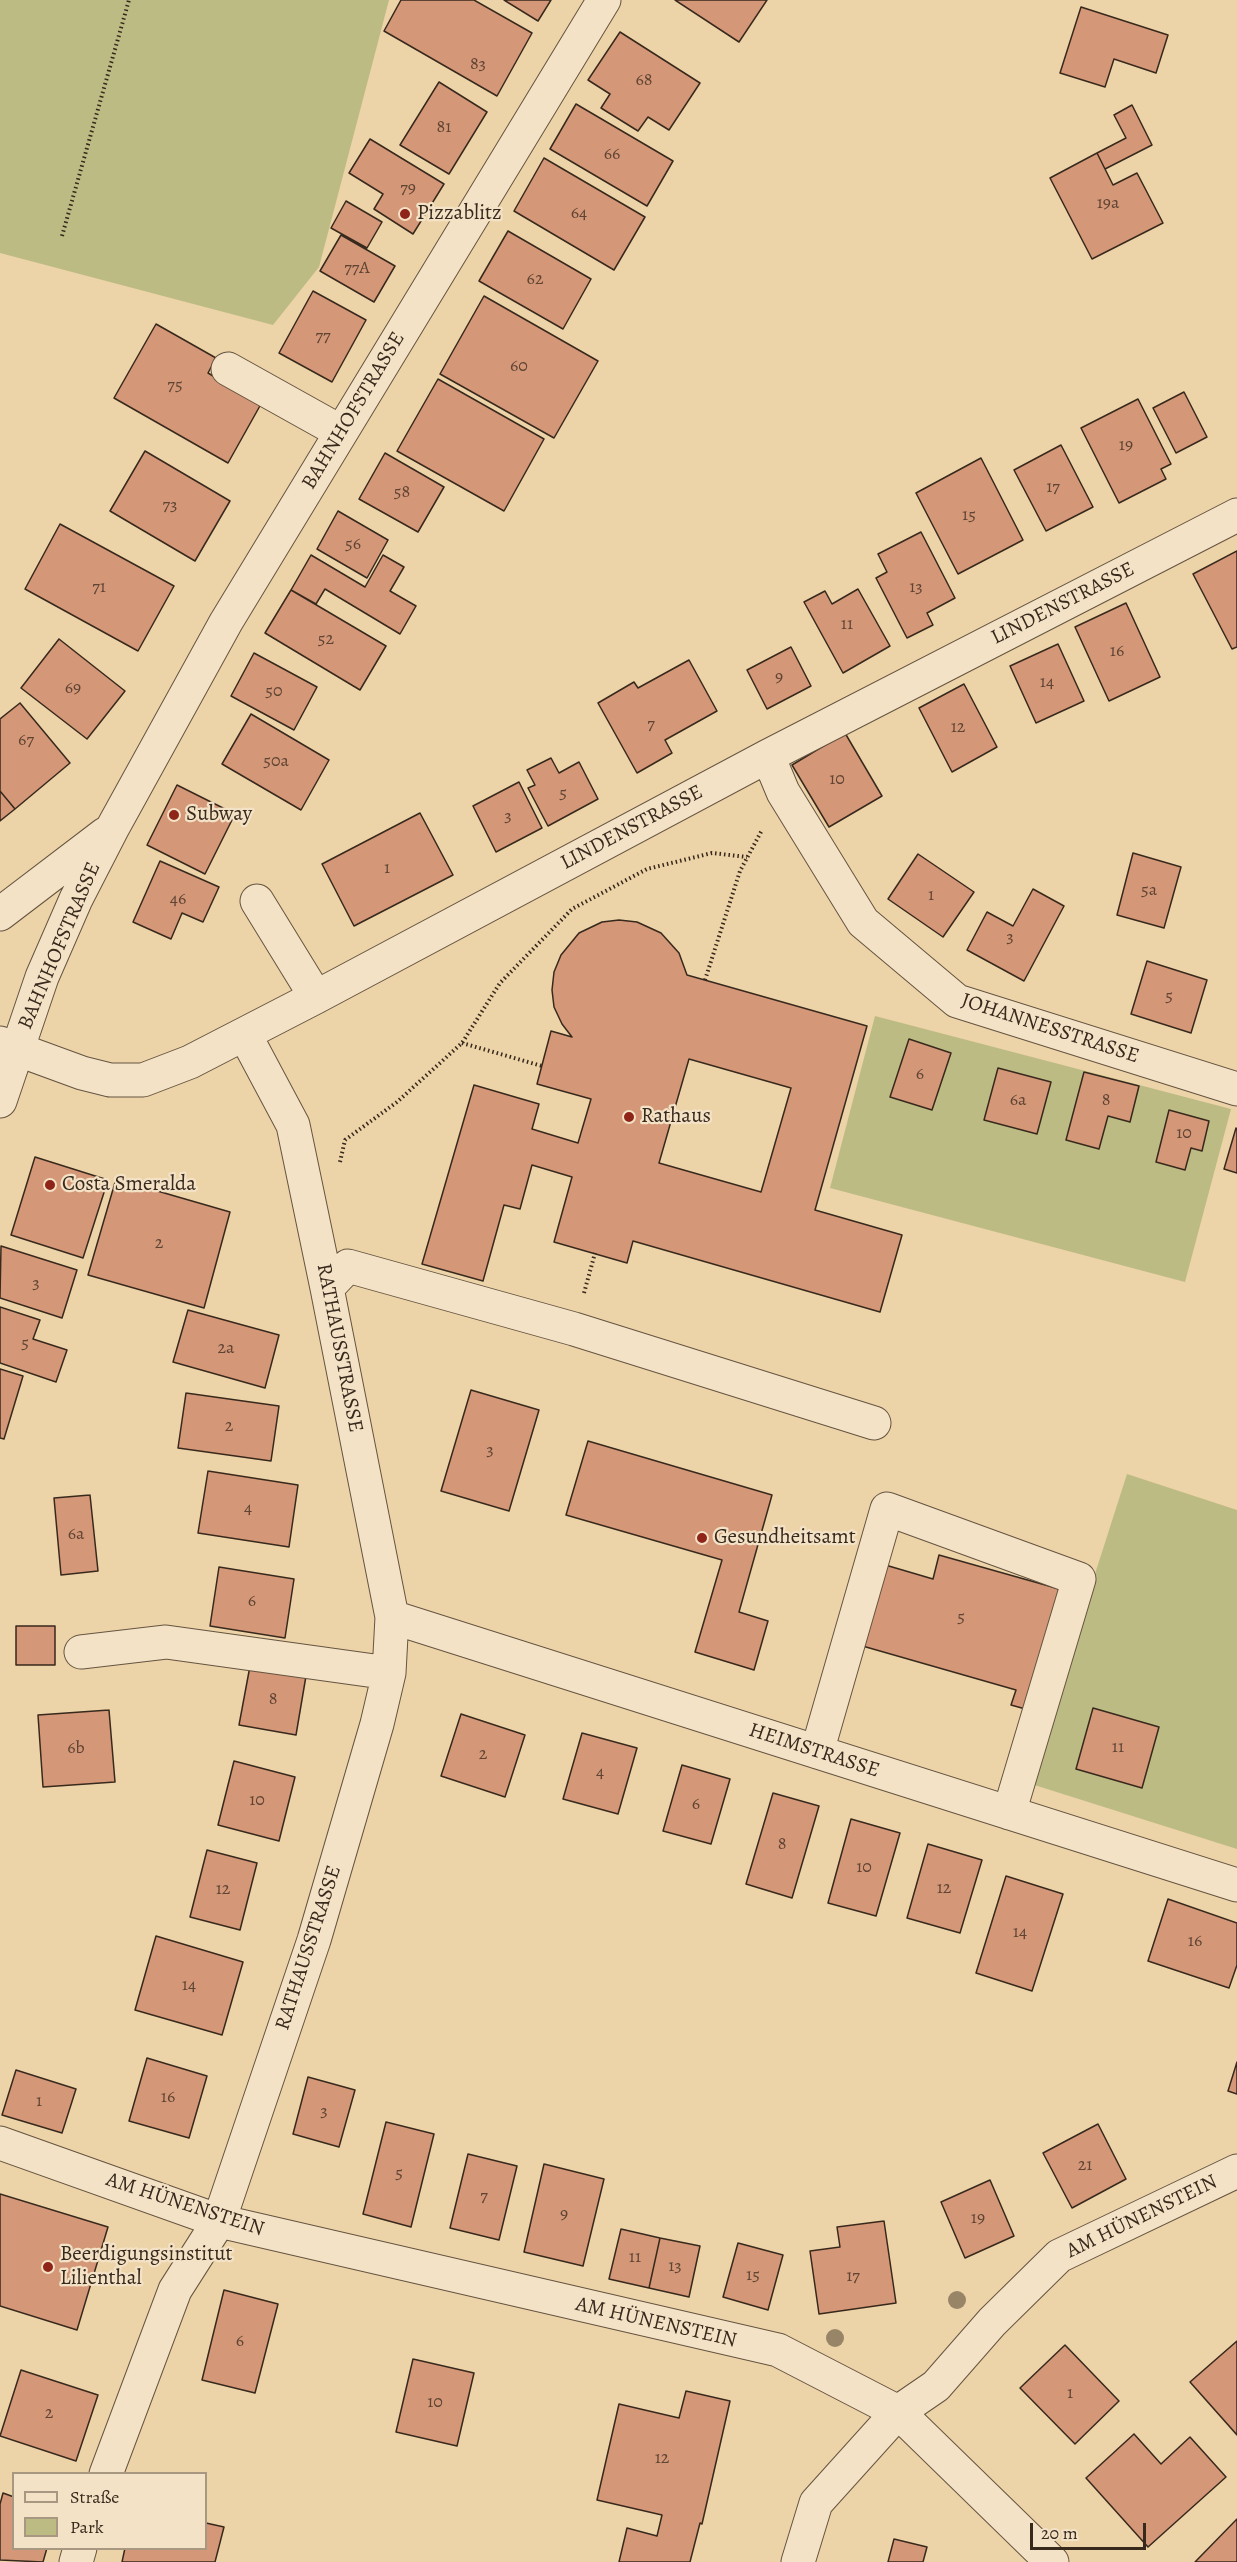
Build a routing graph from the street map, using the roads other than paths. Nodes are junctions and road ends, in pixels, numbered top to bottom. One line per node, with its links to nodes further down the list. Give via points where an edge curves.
1 (604, 0): 3 (street, BAHNHOFSTRASSE)
2 (228, 369): 3 (street)
3 (341, 432): 6 (street, BAHNHOFSTRASSE, via 226,622)
4 (1237, 515): 5 (street, LINDENSTRASSE)
5 (768, 756): 9 (street, LINDENSTRASSE); 12 (street, JOHANNESSTRASSE, via 783,792 863,922 957,1001)
6 (113, 827): 8 (street, BAHNHOFSTRASSE); 11 (street, BAHNHOFSTRASSE)
7 (256, 901): 9 (street)
8 (0, 914)
9 (316, 997): 10 (street, LINDENSTRASSE)
10 (245, 1035): 11 (street, LINDENSTRASSE, via 143,1080 110,1080 82,1073); 14 (street, RATHAUSSTRASSE, via 292,1125)
11 (9, 1046): 13 (street, BAHNHOFSTRASSE)
12 (1237, 1089)
13 (0, 1101)
14 (327, 1288): 15 (street, via 348,1266 574,1329); 16 (street, RATHAUSSTRASSE)
15 (874, 1423)
16 (392, 1617): 18 (street, RATHAUSSTRASSE); 19 (street, HEIMSTRASSE)
17 (81, 1652): 18 (street, via 166,1642)
18 (389, 1673): 24 (street, RATHAUSSTRASSE, via 314,1940)
19 (818, 1752): 20 (street, HEIMSTRASSE); 20 (street, via 887,1509 1079,1579)
20 (1009, 1813): 21 (street, HEIMSTRASSE)
21 (1237, 1885)
22 (0, 2143): 24 (street, AM HÜNENSTEIN)
23 (1237, 2171): 25 (street, AM HÜNENSTEIN, via 1059,2256 992,2322 936,2386)
24 (219, 2220): 25 (street, AM HÜNENSTEIN, via 778,2350); 26 (street, RATHAUSSTRASSE, via 175,2290)
25 (898, 2412): 27 (street, via 816,2503); 28 (street)
26 (107, 2472)
27 (798, 2562)
28 (1052, 2562)

